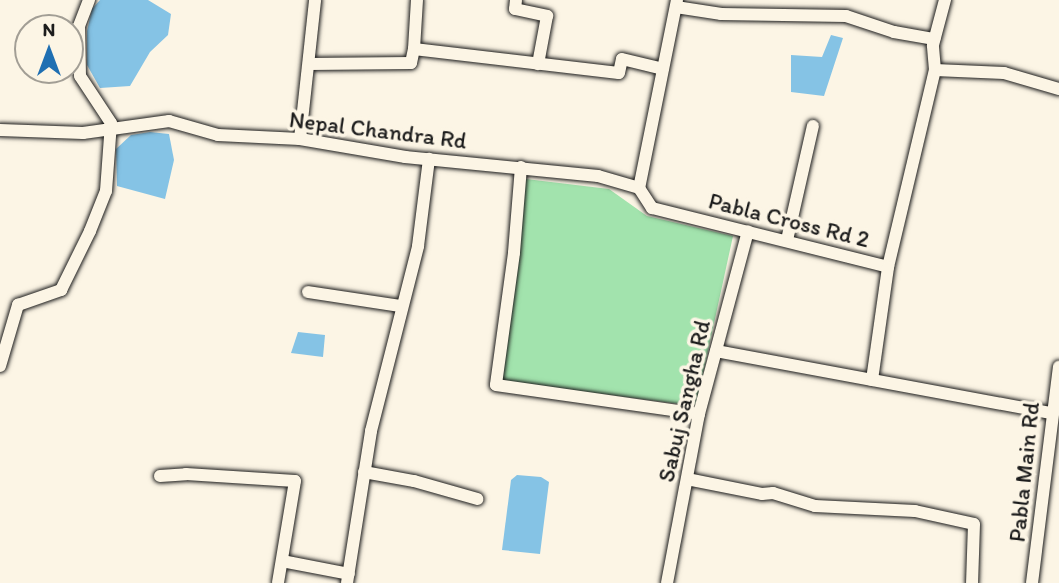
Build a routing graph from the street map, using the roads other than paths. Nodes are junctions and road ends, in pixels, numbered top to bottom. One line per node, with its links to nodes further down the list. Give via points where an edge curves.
1 (89, 0): 15 (street, via 79,26 80,76)
2 (315, 0): 9 (street)
3 (417, 0): 8 (street)
4 (516, 0): 10 (street, via 515,9 547,16)
5 (945, 0): 7 (street, Pabla Cross Rd 2)
6 (676, 3): 7 (street, via 721,14 846,16 894,32); 11 (street)
7 (934, 38): 12 (street, Pabla Cross Rd 2)
8 (414, 49): 9 (street, via 411,63); 10 (street)
9 (309, 64): 17 (street)
10 (538, 64): 11 (street, via 619,73 622,60)
11 (663, 69): 20 (street)
12 (935, 70): 13 (street, via 1004,73); 23 (street, Pabla Cross Rd 2)
13 (1059, 89)
14 (813, 126): 22 (street)
15 (112, 128): 16 (street, Nepal Chandra Rd, via 83,133); 17 (street, Nepal Chandra Rd, via 169,121 218,135); 27 (street, via 106,191 90,231 61,290 18,306)
16 (0, 131)
17 (300, 139): 18 (street, Nepal Chandra Rd)
18 (429, 159): 19 (street, Nepal Chandra Rd); 25 (street, via 418,246)
19 (521, 167): 20 (street, Nepal Chandra Rd, via 598,176); 31 (street, via 496,385)
20 (639, 188): 21 (street, Pabla Cross Rd 2, via 652,208)
21 (748, 231): 22 (street, Pabla Cross Rd 2); 26 (street, Sabuj Sangha Rd)
22 (787, 240): 23 (street, Pabla Cross Rd 2)
23 (888, 267): 29 (street)
24 (308, 292): 25 (street)
25 (401, 306): 32 (street)
26 (716, 351): 29 (street); 31 (street, Sabuj Sangha Rd)
27 (0, 366)
28 (1058, 371): 30 (street, Pabla Main Rd)
29 (872, 380): 30 (street)
30 (1051, 413): 41 (street, Pabla Main Rd)
31 (699, 414): 34 (street, Sabuj Sangha Rd)
32 (364, 472): 35 (street); 37 (street)
33 (160, 476): 36 (street, via 295,481)
34 (687, 479): 39 (street, Sabuj Sangha Rd); 40 (street, via 773,493 815,506 915,511 974,524)
35 (477, 499)
36 (282, 561): 37 (street); 38 (street)
37 (348, 578)
38 (278, 583)
39 (667, 583)
40 (972, 583)
41 (1032, 583)

